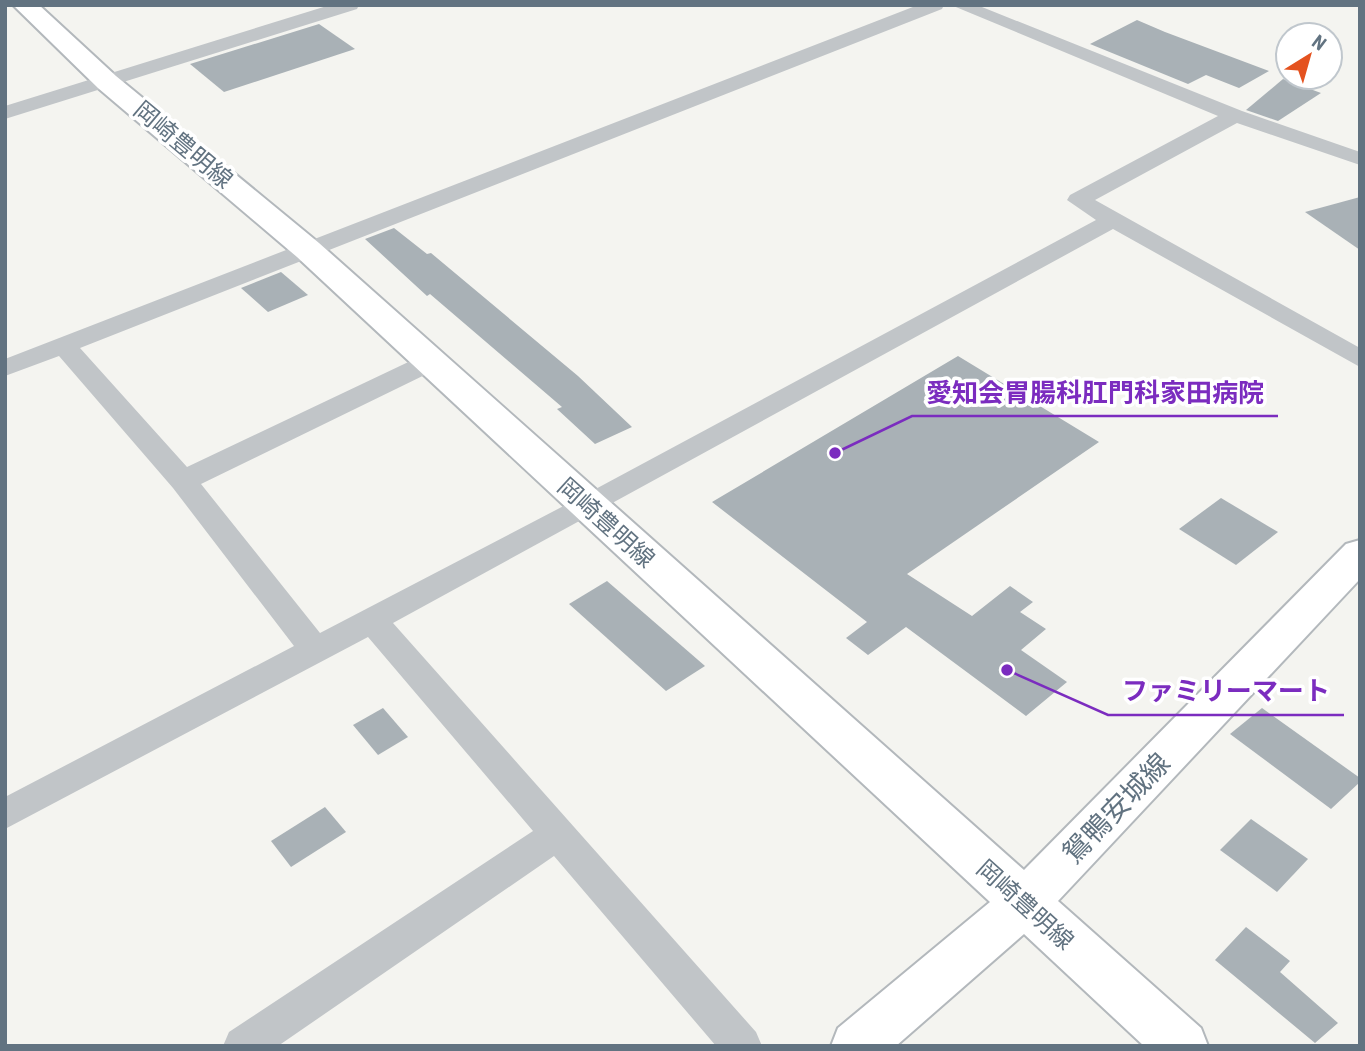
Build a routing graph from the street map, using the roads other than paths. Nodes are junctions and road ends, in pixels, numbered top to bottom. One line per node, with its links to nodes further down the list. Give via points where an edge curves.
1 (25, 5): 5 (main road, 岡崎豊明線)
2 (351, 5): 5 (street)
3 (935, 5): 10 (street)
4 (960, 5): 7 (street)
5 (107, 82): 6 (street); 10 (main road, 岡崎豊明線)
6 (5, 113)
7 (1235, 115): 8 (street); 9 (street, via 1078,200)
8 (1360, 159)
9 (1115, 219): 12 (street); 16 (street)
10 (308, 250): 11 (street); 13 (main road, 岡崎豊明線)
11 (63, 345): 14 (street); 15 (street)
12 (1360, 359)
13 (430, 362): 15 (street); 16 (main road, 岡崎豊明線)
14 (5, 368)
15 (183, 481): 19 (street)
16 (587, 506): 18 (street); 22 (main road, 岡崎豊明線)
17 (1360, 554): 22 (main road, 鴛鴨安城線)
18 (371, 619): 19 (street); 21 (street)
19 (314, 649): 20 (street)
20 (5, 814)
21 (557, 834): 23 (street); 24 (street)
22 (1023, 904): 25 (main road, 鴛鴨安城線); 26 (main road, 岡崎豊明線)
23 (243, 1046)
24 (742, 1046)
25 (857, 1046)
26 (1181, 1046)

